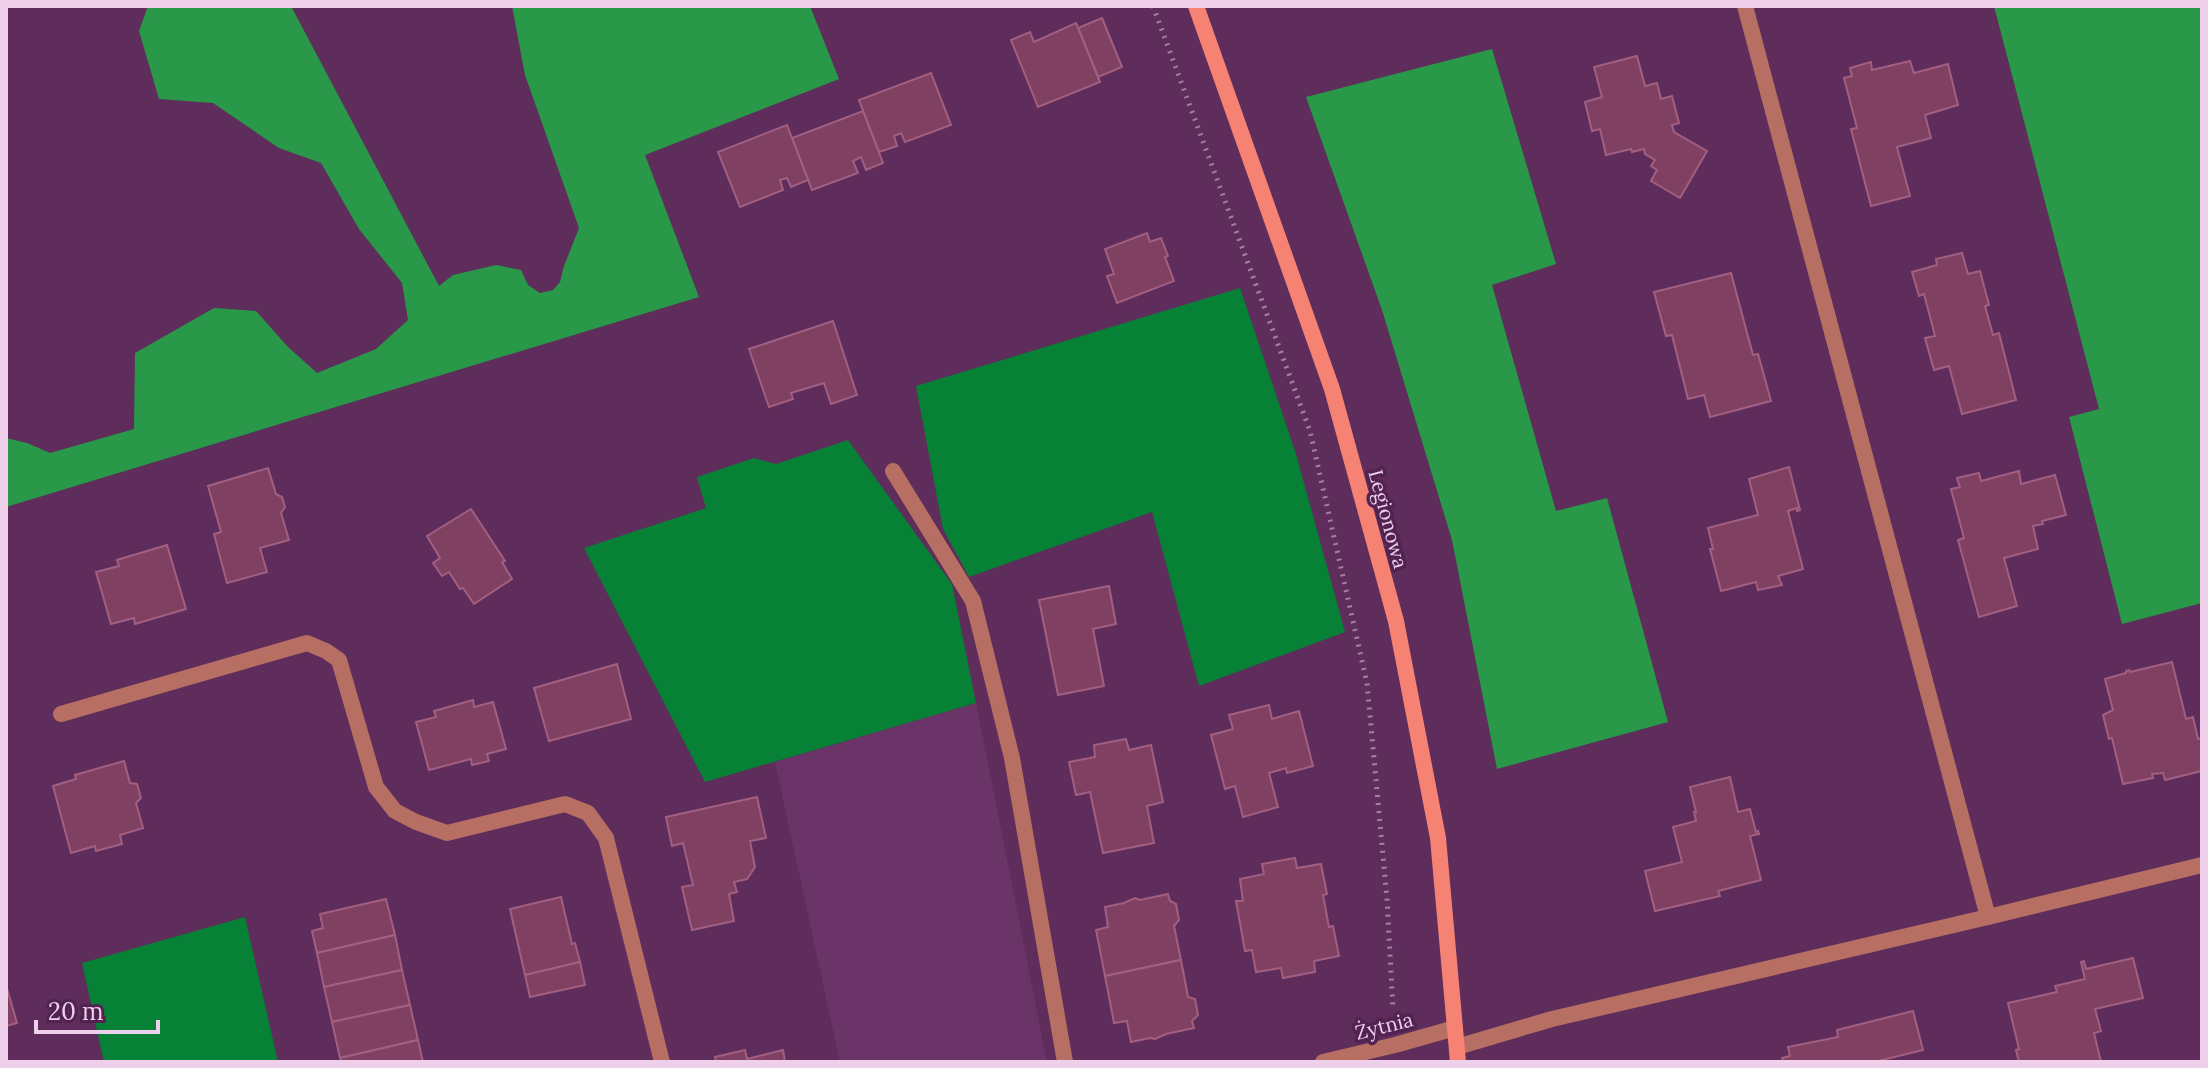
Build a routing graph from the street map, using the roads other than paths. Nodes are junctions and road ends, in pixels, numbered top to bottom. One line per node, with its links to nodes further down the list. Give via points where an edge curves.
1 (1196, 6): 7 (main road, Legionowa, via 1332,389 1396,621 1438,838)
2 (1745, 6): 6 (street)
3 (893, 471): 10 (street, via 973,601 1012,758)
4 (61, 714): 9 (street, via 307,643 326,651 339,660 376,787 395,811 447,833 565,804 588,813 606,838)
5 (2202, 865): 6 (street)
6 (1988, 917): 8 (street, via 1552,1019)
7 (1455, 1028): 8 (main road, Legionowa); 11 (street, Żytnia)
8 (1458, 1054)
9 (662, 1062)
10 (1065, 1062)
11 (1323, 1062)

